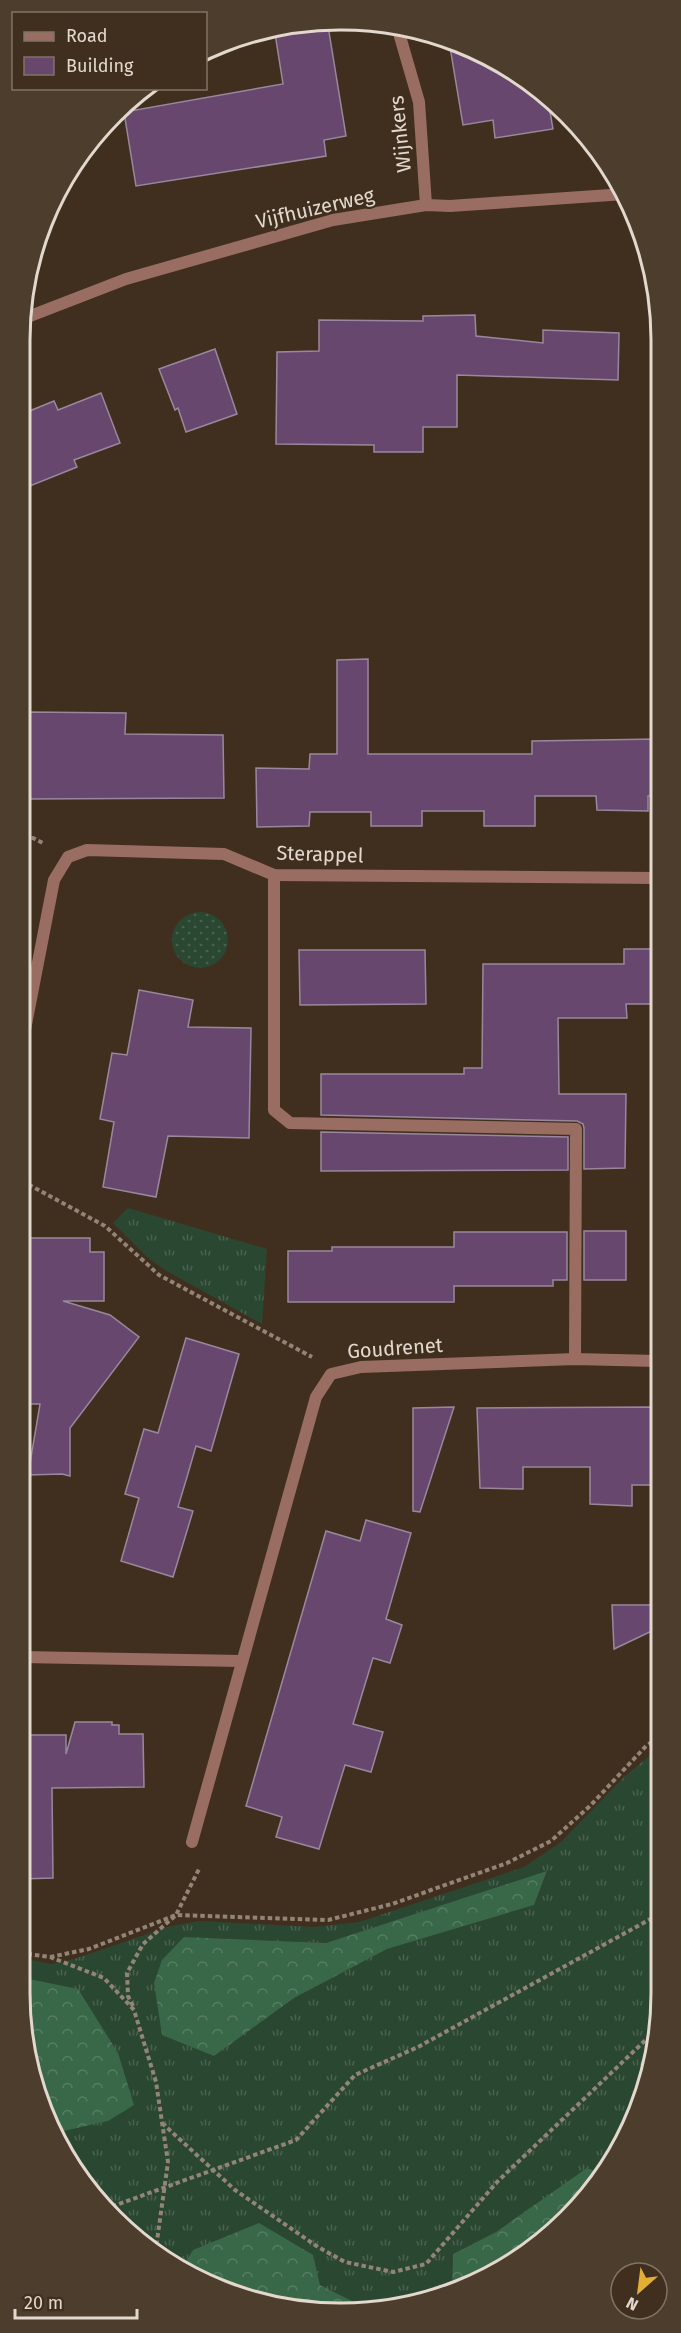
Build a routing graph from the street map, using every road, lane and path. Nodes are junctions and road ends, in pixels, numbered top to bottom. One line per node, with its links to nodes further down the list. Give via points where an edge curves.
1 (400, 36): 3 (street, Wijnkers, via 419,102)
2 (614, 195): 3 (street, Vijfhuizerweg)
3 (426, 205): 4 (street, Vijfhuizerweg, via 333,220 126,279)
4 (31, 316)
5 (274, 875): 6 (street, Sterappel); 7 (street, Sterappel, via 224,854 87,850 68,857 54,880); 9 (street, via 274,1110 290,1123 576,1129)
6 (651, 878)
7 (30, 1004)
8 (30, 1184): 11 (path, via 105,1226 159,1275 317,1359)
9 (575, 1359): 10 (street, Goudrenet); 11 (street, Goudrenet, via 361,1367)
10 (651, 1361)
11 (331, 1374): 13 (street, Goudrenet, via 316,1397)
12 (30, 1657): 13 (street)
13 (241, 1661): 15 (street, Goudrenet)
14 (651, 1742): 16 (path, via 551,1841 507,1863 392,1904 328,1920)
15 (192, 1842): 16 (path, via 200,1868)
16 (176, 1915): 19 (path, via 88,1949); 20 (path, via 142,1944 127,1973)
17 (651, 1919): 23 (path, via 418,2047 355,2075 296,2140)
18 (30, 1954): 19 (path)
19 (50, 1957): 20 (path, via 104,1978)
20 (134, 2010): 22 (path, via 156,2082)
21 (647, 2040): 23 (path, via 497,2182 426,2264 393,2272 345,2262 235,2190)
22 (162, 2123): 23 (path); 24 (path, via 168,2162)
23 (212, 2169): 24 (path)
24 (165, 2188): 25 (path); 26 (path)
25 (115, 2206)
26 (157, 2243)

